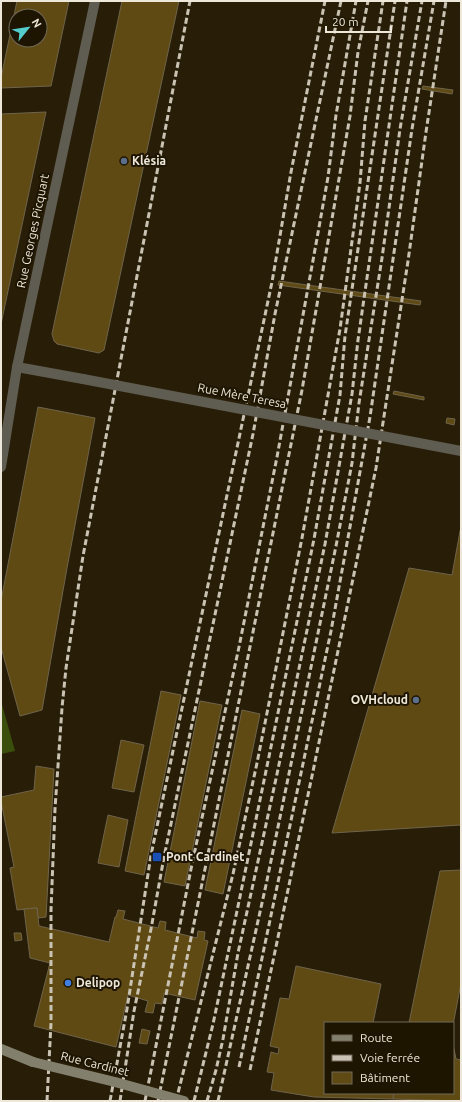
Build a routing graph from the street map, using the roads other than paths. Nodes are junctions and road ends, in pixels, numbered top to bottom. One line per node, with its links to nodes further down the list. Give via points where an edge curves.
1 (95, 1): 2 (street, Rue Georges Picquart)
2 (17, 367): 3 (street, Rue Mère Teresa, bridge); 4 (street, Rue Georges Picquart)
3 (461, 451)
4 (1, 468)
5 (1, 1049): 6 (main road, Rue Cardinet, bridge, via 33,1062)
6 (184, 1101)

